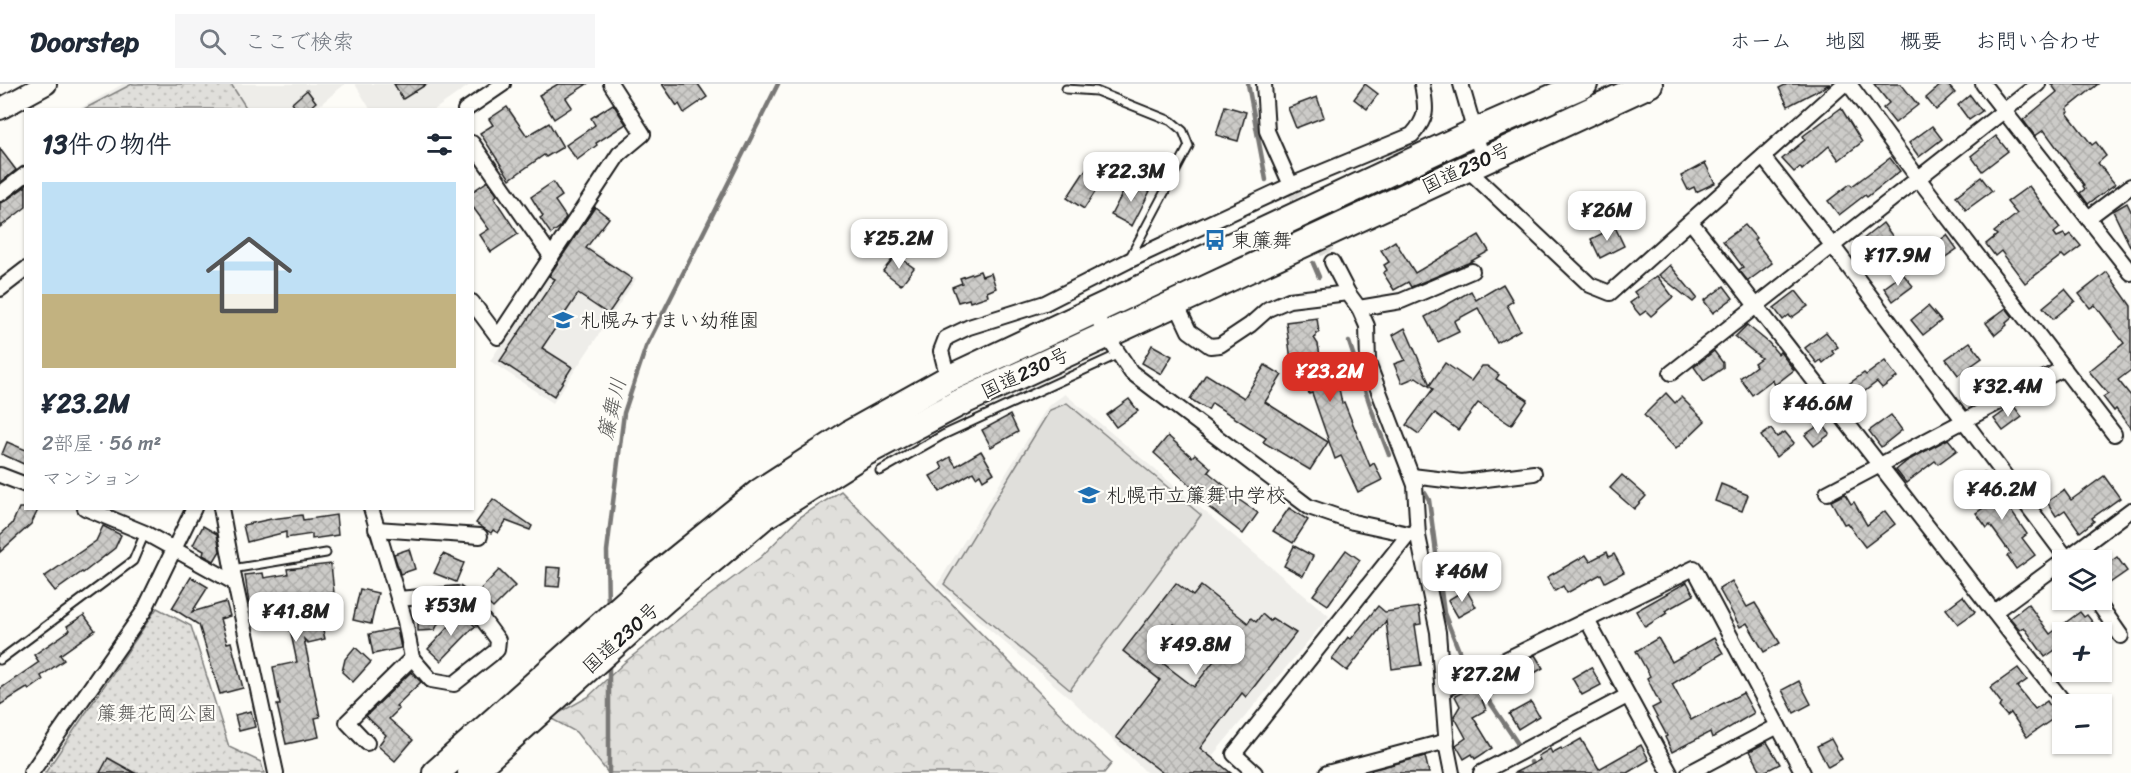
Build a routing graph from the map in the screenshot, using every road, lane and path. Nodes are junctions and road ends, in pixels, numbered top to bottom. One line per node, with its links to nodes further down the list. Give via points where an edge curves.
1 (46, 84): 15 (street)
2 (503, 84): 14 (street)
3 (611, 84): 29 (street, via 644,134 619,154)
4 (1264, 84): 23 (street, via 1267,131)
5 (1422, 84): 23 (street, via 1423,122 1412,135)
6 (1461, 84): 17 (street)
7 (1584, 84): 17 (highway, 国道230号)
8 (1648, 84): 20 (highway, 国道230号)
9 (1844, 84): 19 (street)
10 (1849, 84): 22 (street)
11 (1983, 84): 16 (street)
12 (2038, 84): 16 (street)
13 (1066, 89): 30 (lane, via 1096,92 1170,121 1183,132 1189,146)
14 (468, 108)
15 (0, 109)
16 (2004, 110): 22 (street); 26 (street)
17 (1475, 132): 20 (street); 35 (highway, 国道230号)
18 (474, 146): 29 (street)
19 (1763, 157): 27 (street); 28 (street)
20 (1475, 164): 27 (street, via 1590,285 1610,293); 38 (highway, 国道230号)
21 (24, 176): 25 (street)
22 (1918, 178): 28 (street); 44 (street)
23 (1291, 185): 30 (street)
24 (2131, 186): 26 (street)
25 (0, 194)
26 (2088, 218): 34 (street)
27 (1690, 222): 40 (street)
28 (1832, 245): 40 (street); 48 (street)
29 (552, 256): 39 (street, via 498,337)
30 (1128, 261): 46 (street, via 1045,303 946,338 941,351)
31 (1332, 262): 37 (street)
32 (24, 271): 36 (street)
33 (1473, 271): 41 (street, via 1401,301)
34 (2131, 273)
35 (1168, 276): 38 (street); 42 (highway, 国道230号)
36 (0, 289)
37 (1348, 294): 38 (street, via 1288,300 1268,309 1220,345 1210,346 1190,331); 41 (street)
38 (1174, 303): 43 (highway, 国道230号)
39 (474, 305)
40 (1756, 305): 45 (street); 50 (street)
41 (1359, 308): 54 (street, via 1367,327 1368,363)
42 (1094, 310): 43 (street); 46 (highway, 国道230号)
43 (1112, 345): 47 (highway, 国道230号); 51 (lane); 64 (street, via 1131,372 1309,507 1353,522)
44 (2064, 368): 48 (street); 49 (street)
45 (1671, 373)
46 (948, 379): 47 (street); 88 (highway, 国道230号, via 851,433 760,492 660,573)
47 (957, 404): 89 (highway, 国道230号, via 864,453 764,516)
48 (1963, 420): 50 (street); 67 (street)
49 (2114, 434)
50 (1881, 464): 56 (street); 75 (street)
51 (880, 471)
52 (1534, 473): 54 (street, via 1462,482)
53 (0, 475): 55 (street)
54 (1412, 476): 64 (street)
55 (24, 484)
56 (1827, 493)
57 (90, 510): 63 (street)
58 (193, 510): 66 (street)
59 (221, 510): 70 (street)
60 (371, 510): 62 (street)
61 (2131, 510): 68 (street)
62 (376, 529): 65 (street); 73 (street)
63 (145, 533): 66 (street); 79 (lane, via 133,561)
64 (1414, 535): 80 (street, via 1438,632); 90 (street, via 1234,754)
65 (480, 536)
66 (174, 548): 72 (street); 86 (street, via 144,611)
67 (2059, 550)
68 (2079, 550)
69 (326, 553): 70 (lane)
70 (232, 569): 72 (street)
71 (2052, 570): 75 (street)
72 (235, 584): 87 (street)
73 (398, 599): 78 (street); 78 (street, via 457,594 478,613 498,640 497,650 454,684 430,680)
74 (2103, 610): 77 (street)
75 (1995, 612): 81 (street)
76 (1587, 620): 80 (street); 82 (street); 83 (street, via 1694,568)
77 (2121, 636)
78 (412, 658): 85 (street, via 347,722)
79 (0, 660)
80 (1443, 690): 84 (street)
81 (2058, 694)
82 (1627, 696): 93 (street); 94 (street)
83 (1778, 726): 95 (street); 96 (street)
84 (1447, 741): 91 (street); 92 (street)
85 (367, 743)
86 (31, 773)
87 (276, 773)
88 (436, 773)
89 (471, 773)
90 (1255, 773)
91 (1327, 773)
92 (1452, 773)
93 (1481, 773)
94 (1670, 773)
95 (1689, 773)
96 (1803, 773)

